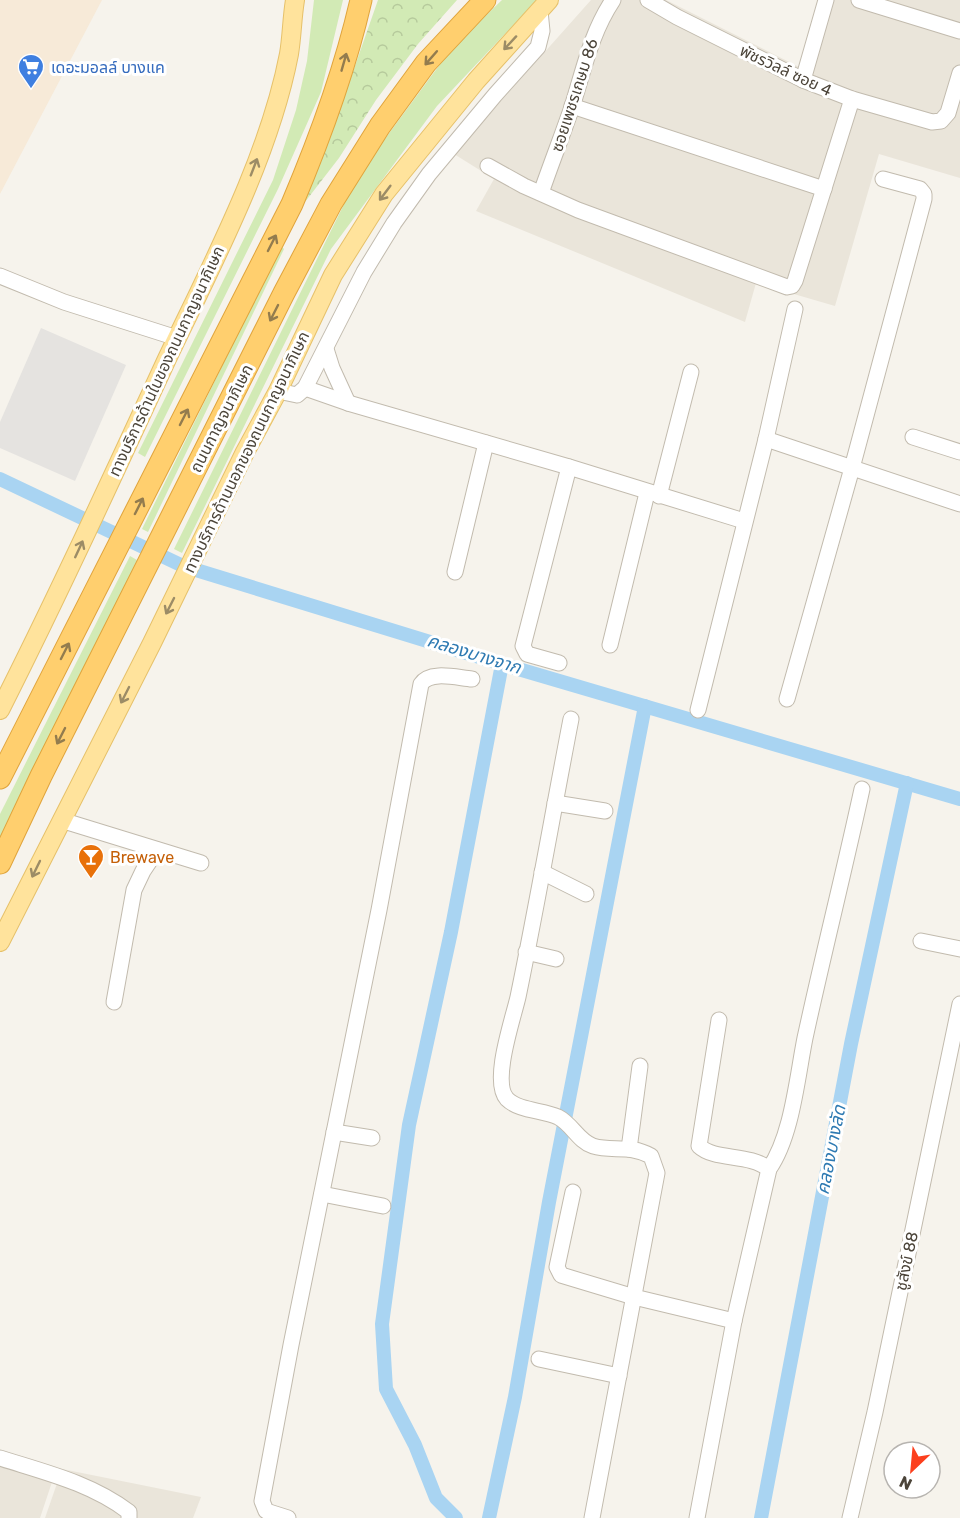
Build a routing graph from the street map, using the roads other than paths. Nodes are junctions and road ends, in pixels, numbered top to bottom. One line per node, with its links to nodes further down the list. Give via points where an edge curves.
1 (295, 0): 22 (main road, ทางบริการด้านในของถนนกาญจนาภิเษก, one-way to 1, via 243,195 270,122 289,53)
2 (361, 0): 45 (highway, ถนนกาญจนาภิเษก, one-way to 2, via 292,204 315,150)
3 (485, 0): 51 (highway, ถนนกาญจนาภิเษก, one-way to 51, via 426,63 331,204)
4 (613, 0): 15 (street, ซอยเพชรเกษม 86, via 596,29)
5 (648, 0): 11 (street, พัชรวิลล์ ซอย 4)
6 (826, 0): 11 (street)
7 (859, 0): 9 (street)
8 (544, 6): 12 (main road, ทางบริการด้านนอกของถนนกาญจนาภิเษก, one-way to 12); 13 (street, via 538,48)
9 (960, 31)
10 (960, 73): 14 (street, พัชรวิลล์ ซอย 4, via 948,113 941,121 932,122)
11 (803, 80): 14 (street, พัชรวิลล์ ซอย 4)
12 (476, 81): 13 (street); 26 (main road, ทางบริการด้านนอกของถนนกาญจนาภิเษก, one-way to 26, via 384,194 359,231 333,275)
13 (495, 95): 23 (street, via 394,223 364,272)
14 (852, 99): 18 (street)
15 (572, 106): 18 (street); 19 (street, ซอยเพชรเกษม 86)
16 (488, 166): 19 (street)
17 (884, 179): 33 (street, via 920,189 924,199)
18 (824, 189): 19 (street, via 795,281 787,287)
19 (540, 193)
20 (0, 276): 22 (street, via 64,302)
21 (795, 309): 29 (street)
22 (177, 338): 42 (main road, ทางบริการด้านในของถนนกาญจนาภิเษก, one-way to 22)
23 (326, 349): 25 (street); 27 (street)
24 (692, 372): 34 (street)
25 (305, 388): 26 (street, via 297,394); 27 (street)
26 (278, 392): 49 (main road, ทางบริการด้านนอกของถนนกาญจนาภิเษก, one-way to 49)
27 (348, 403): 30 (street)
28 (913, 437): 31 (street)
29 (766, 439): 33 (street); 36 (street)
30 (486, 443): 32 (street); 37 (street)
31 (960, 452)
32 (569, 467): 34 (street); 39 (street, via 523,646 527,654)
33 (852, 468): 35 (street); 41 (street)
34 (653, 494): 36 (street); 38 (street)
35 (960, 504)
36 (744, 521): 43 (street)
37 (455, 572)
38 (610, 645)
39 (559, 663)
40 (472, 679): 64 (street, via 431,677 421,684)
41 (787, 699)
42 (0, 710)
43 (698, 710)
44 (572, 719): 47 (street)
45 (0, 778)
46 (862, 789): 67 (street, via 788,1128)
47 (555, 803): 48 (street); 53 (street)
48 (605, 811)
49 (61, 820): 50 (street); 56 (main road, ทางบริการด้านนอกของถนนกาญจนาภิเษก, one-way to 56)
50 (157, 850): 52 (street); 60 (street, via 134,890)
51 (0, 863)
52 (201, 863)
53 (542, 872): 54 (street); 58 (street)
54 (586, 894)
55 (921, 941): 57 (street)
56 (0, 942)
57 (960, 949)
58 (526, 952): 59 (street); 66 (street, via 502,1067 503,1093 511,1102 565,1122 592,1146)
59 (556, 958)
60 (114, 1002)
61 (960, 1004): 80 (street, ชูสังข์ 88)
62 (719, 1020): 67 (street, via 699,1146 708,1152 756,1161)
63 (640, 1066): 66 (street)
64 (334, 1132): 65 (street); 69 (street)
65 (372, 1138)
66 (629, 1149): 71 (street, via 651,1156 657,1173)
67 (769, 1169): 72 (street)
68 (573, 1192): 71 (street, via 558,1272)
69 (322, 1194): 70 (street); 77 (street, via 262,1501 266,1511)
70 (383, 1206)
71 (634, 1297): 72 (street); 74 (street)
72 (734, 1321): 79 (street)
73 (539, 1359): 74 (street)
74 (619, 1376): 78 (street)
75 (1, 1463): 76 (street, via 58,1476 95,1491 129,1512)
76 (129, 1518)
77 (288, 1518)
78 (592, 1518)
79 (697, 1518)
80 (850, 1518)

